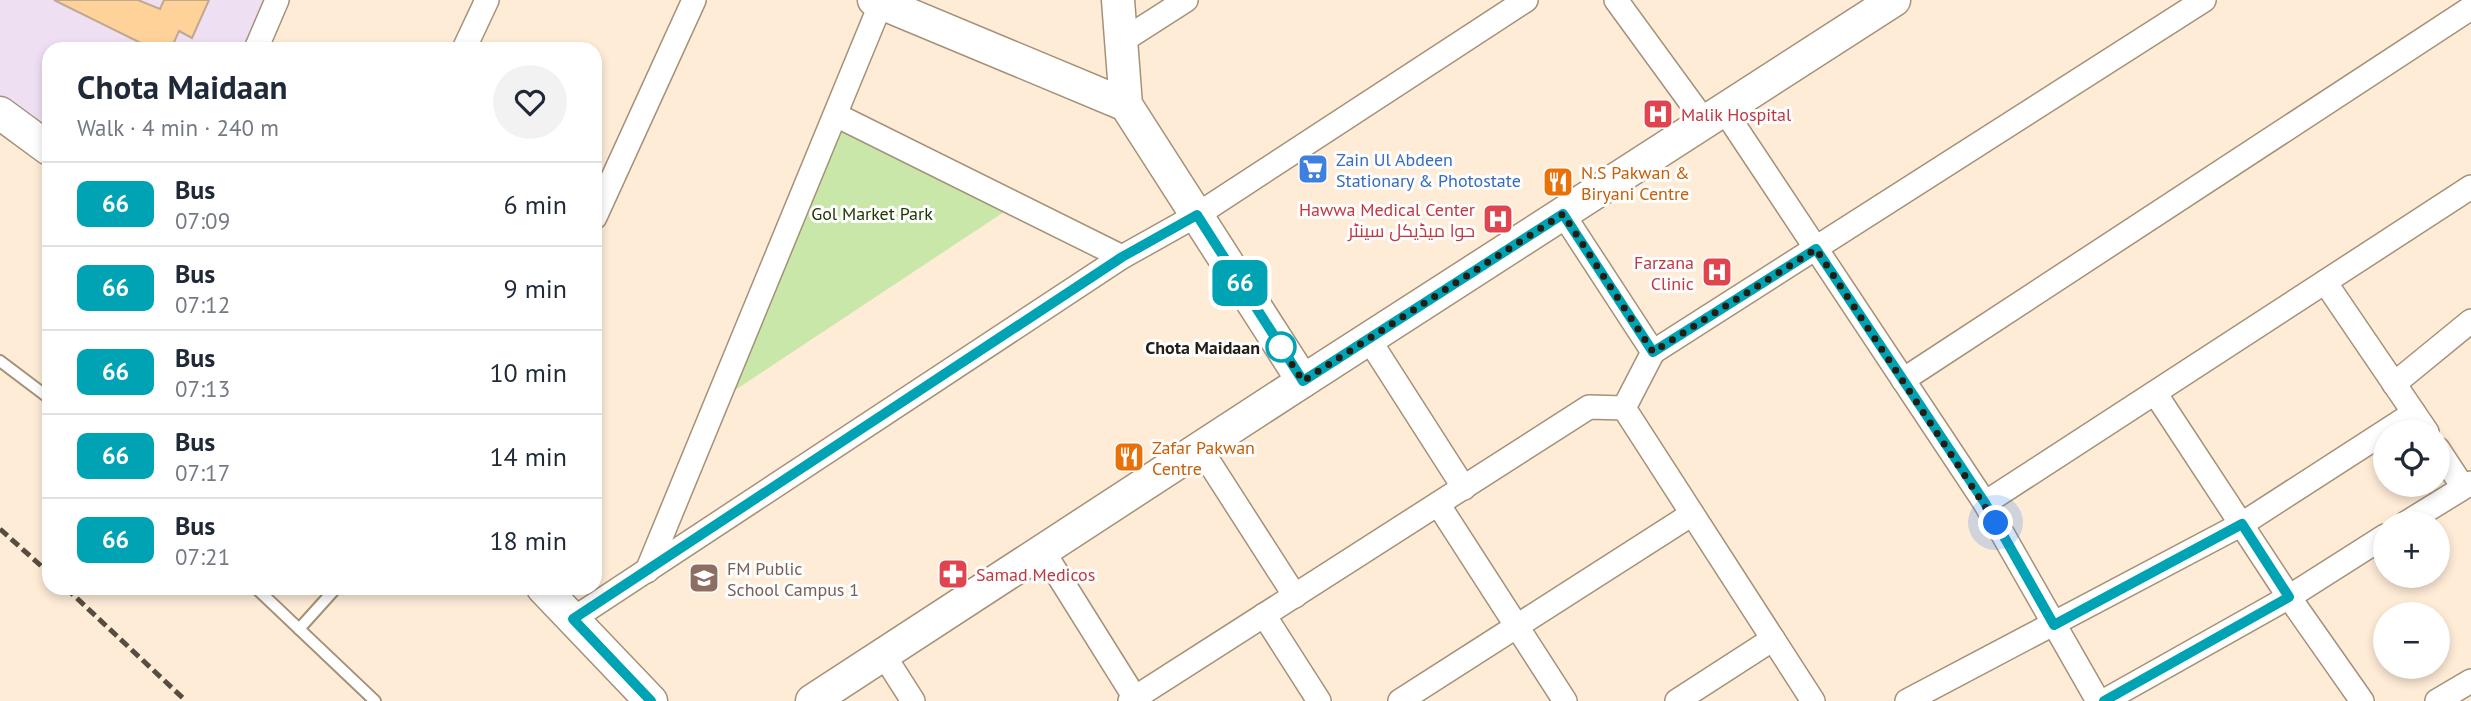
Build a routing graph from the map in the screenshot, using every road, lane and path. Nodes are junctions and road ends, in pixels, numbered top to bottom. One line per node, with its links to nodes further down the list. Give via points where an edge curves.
1 (277, 0): 13 (street)
2 (486, 0): 14 (street)
3 (694, 0): 21 (street)
4 (1118, 0): 12 (street)
5 (1186, 0): 12 (street)
6 (1526, 0): 23 (street)
7 (1616, 0): 18 (street)
8 (1894, 0): 18 (street)
9 (2204, 0): 24 (street)
10 (878, 1): 15 (street); 17 (street)
11 (2471, 8): 31 (street)
12 (1122, 41): 15 (street)
13 (259, 42)
14 (467, 42)
15 (1126, 105): 23 (street)
16 (0, 113): 19 (street)
17 (836, 115): 25 (street); 50 (street)
18 (1714, 116): 22 (street); 24 (street)
19 (42, 144)
20 (2471, 187): 26 (street)
21 (602, 202)
22 (1563, 214): 28 (street); 29 (street)
23 (1197, 215): 25 (street); 32 (street)
24 (1816, 249): 29 (street); 31 (street)
25 (1122, 257): 50 (street)
26 (2325, 282): 33 (street); 35 (street)
27 (2471, 321): 33 (street)
28 (1368, 338): 32 (street); 42 (street)
29 (1653, 352): 36 (street)
30 (0, 361): 34 (lane)
31 (1903, 380): 43 (street)
32 (1303, 381): 38 (street)
33 (2394, 384): 37 (street)
34 (42, 393)
35 (2155, 393): 43 (street); 47 (street)
36 (1624, 408): 42 (street, via 1589,407); 46 (street)
37 (2418, 420)
38 (1200, 448): 49 (street); 54 (street)
39 (2373, 450): 47 (street)
40 (2450, 464): 41 (street)
41 (2467, 485): 45 (street)
42 (1464, 488): 44 (street)
43 (1985, 503): 58 (street)
44 (1438, 504): 54 (street); 59 (street)
45 (2425, 511)
46 (1692, 514): 59 (street); 61 (street)
47 (2242, 524): 55 (street); 58 (street)
48 (2373, 544): 55 (street)
49 (1043, 551): 62 (street); 64 (street)
50 (647, 571): 57 (street)
51 (263, 595): 60 (lane)
52 (330, 595): 60 (lane)
53 (550, 595): 57 (street)
54 (1295, 596): 56 (street)
55 (2289, 597): 76 (street); 77 (street)
56 (1264, 615): 64 (street); 69 (street)
57 (573, 619): 66 (street)
58 (2054, 625): 74 (street); 75 (street)
59 (1517, 626): 70 (street); 71 (street)
60 (299, 629): 65 (lane)
61 (1773, 639): 72 (street); 73 (street)
62 (883, 654): 67 (street); 68 (street)
63 (2471, 681): 78 (street)
64 (1133, 699)
65 (375, 701)
66 (651, 701)
67 (811, 701)
68 (912, 701)
69 (1319, 701)
70 (1400, 701)
71 (1565, 701)
72 (1677, 701)
73 (1813, 701)
74 (1907, 701)
75 (2098, 701)
76 (2104, 701)
77 (2362, 701)
78 (2437, 701)

